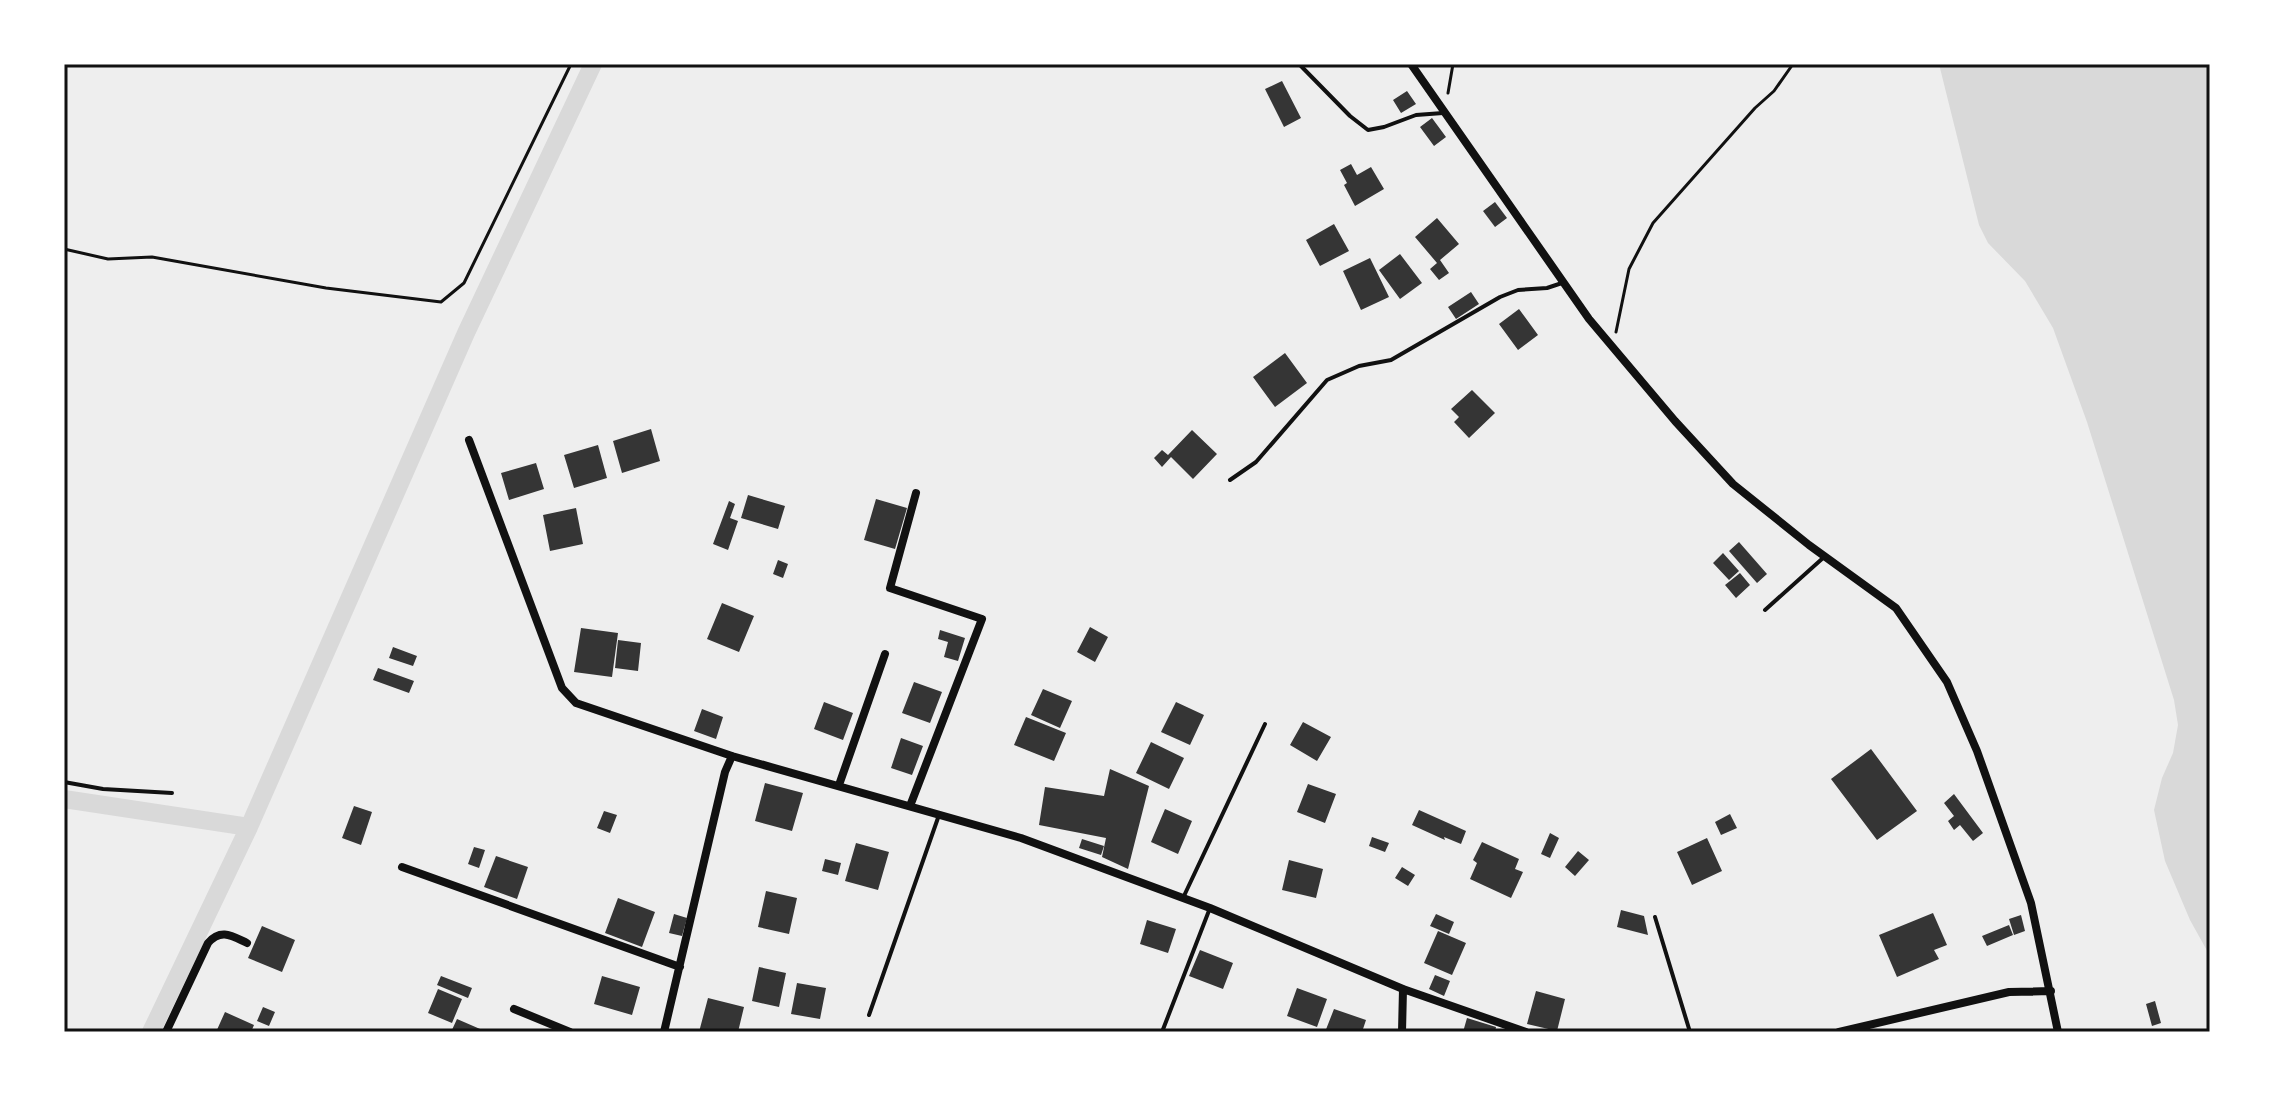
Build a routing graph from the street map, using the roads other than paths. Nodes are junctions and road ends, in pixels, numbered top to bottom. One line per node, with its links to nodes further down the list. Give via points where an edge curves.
1 (1299, 64): 3 (lane, via 1368,130)
2 (1411, 64): 3 (street)
3 (1445, 112): 4 (street)
4 (1564, 282): 6 (lane, via 1500,297 1391,360 1327,380 1256,462); 8 (street, via 1613,348 1733,484)
5 (469, 440): 12 (street, via 562,688 576,703)
6 (1230, 480)
7 (916, 493): 16 (street, via 890,588 982,619)
8 (1825, 556): 9 (lane); 25 (street, via 1896,608 1947,682 2031,903)
9 (1765, 610)
10 (885, 654): 14 (street)
11 (1265, 724): 19 (lane)
12 (732, 756): 14 (street); 23 (street)
13 (64, 782): 15 (lane)
14 (839, 785): 16 (street)
15 (172, 793)
16 (910, 806): 17 (street)
17 (939, 815): 19 (street, via 1021,838); 27 (lane)
18 (402, 867): 23 (street)
19 (1183, 898): 20 (street)
20 (1210, 908): 24 (street); 31 (lane)
21 (1655, 917): 34 (lane)
22 (247, 943): 28 (street, via 219,933 208,943)
23 (680, 967): 30 (street)
24 (1403, 989): 32 (street); 33 (street)
25 (2051, 991): 35 (street, via 2009,992); 36 (street)
26 (514, 1009): 29 (street)
27 (869, 1015)
28 (166, 1032)
29 (570, 1032)
30 (664, 1032)
31 (1162, 1032)
32 (1402, 1032)
33 (1526, 1032)
34 (1690, 1032)
35 (1839, 1032)
36 (2058, 1032)

